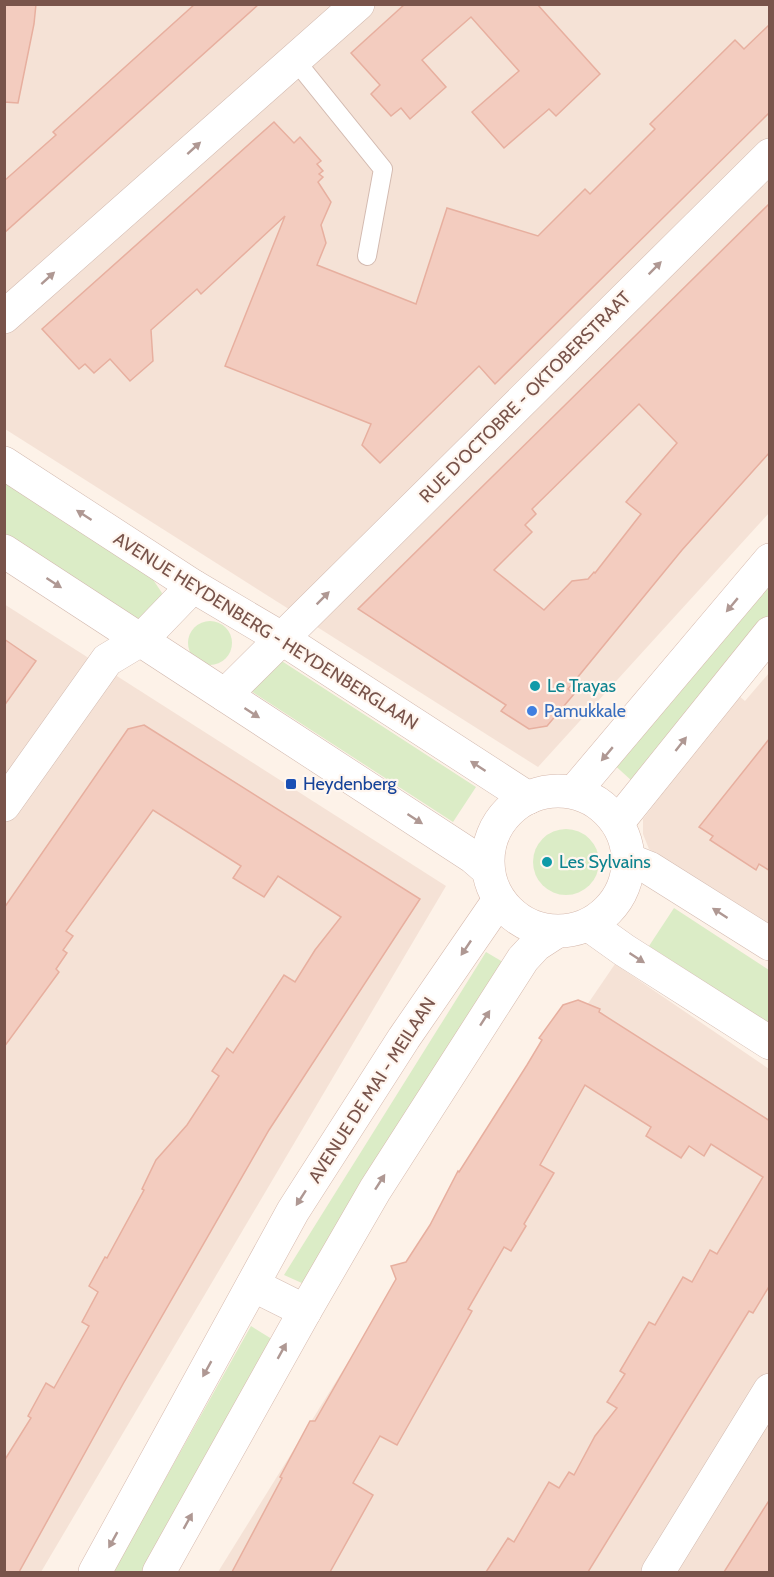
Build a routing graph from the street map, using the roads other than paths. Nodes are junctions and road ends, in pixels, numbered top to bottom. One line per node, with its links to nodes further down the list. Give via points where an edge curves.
1 (358, 4): 2 (street)
2 (295, 60): 4 (lane, via 383,169); 5 (street, one-way to 2)
3 (770, 154): 11 (street, RUE D'OCTOBRE - OKTOBERSTRAAT, one-way to 3)
4 (367, 256)
5 (4, 317)
6 (4, 463): 9 (street, AVENUE HEYDENBERG - HEYDENBERGLAAN, one-way to 6)
7 (4, 551): 12 (street, one-way to 12)
8 (770, 560): 14 (street, one-way to 14)
9 (193, 586): 11 (street, AVENUE HEYDENBERG - HEYDENBERGLAAN); 12 (street)
10 (770, 633): 17 (street, one-way to 10)
11 (280, 638): 13 (street, RUE D'OCTOBRE - OKTOBERSTRAAT); 15 (street, AVENUE HEYDENBERG - HEYDENBERGLAAN, one-way to 11)
12 (142, 639): 13 (street); 16 (street, via 107,660)
13 (225, 695): 19 (street, one-way to 19)
14 (574, 792): 15 (street, via 551,791); 17 (street, via 591,798)
15 (528, 798): 19 (street, via 501,820 488,852)
16 (4, 805)
17 (618, 822): 18 (street)
18 (629, 861): 21 (street, via 622,892 603,916); 23 (street, one-way to 18, via 656,872)
19 (488, 870): 20 (street)
20 (499, 900): 22 (street, via 529,926); 25 (street, AVENUE DE MAI - MEILAAN, one-way to 25, via 293,1211)
21 (589, 925): 22 (street); 24 (street, one-way to 24)
22 (556, 932): 26 (street, one-way to 22, via 375,1191 523,959)
23 (770, 944)
24 (770, 1043)
25 (253, 1285): 26 (street); 28 (street, AVENUE DE MAI - MEILAAN, one-way to 28)
26 (305, 1311): 29 (street, one-way to 26)
27 (770, 1390): 30 (street)
28 (95, 1572)
29 (159, 1572)
30 (658, 1572)

